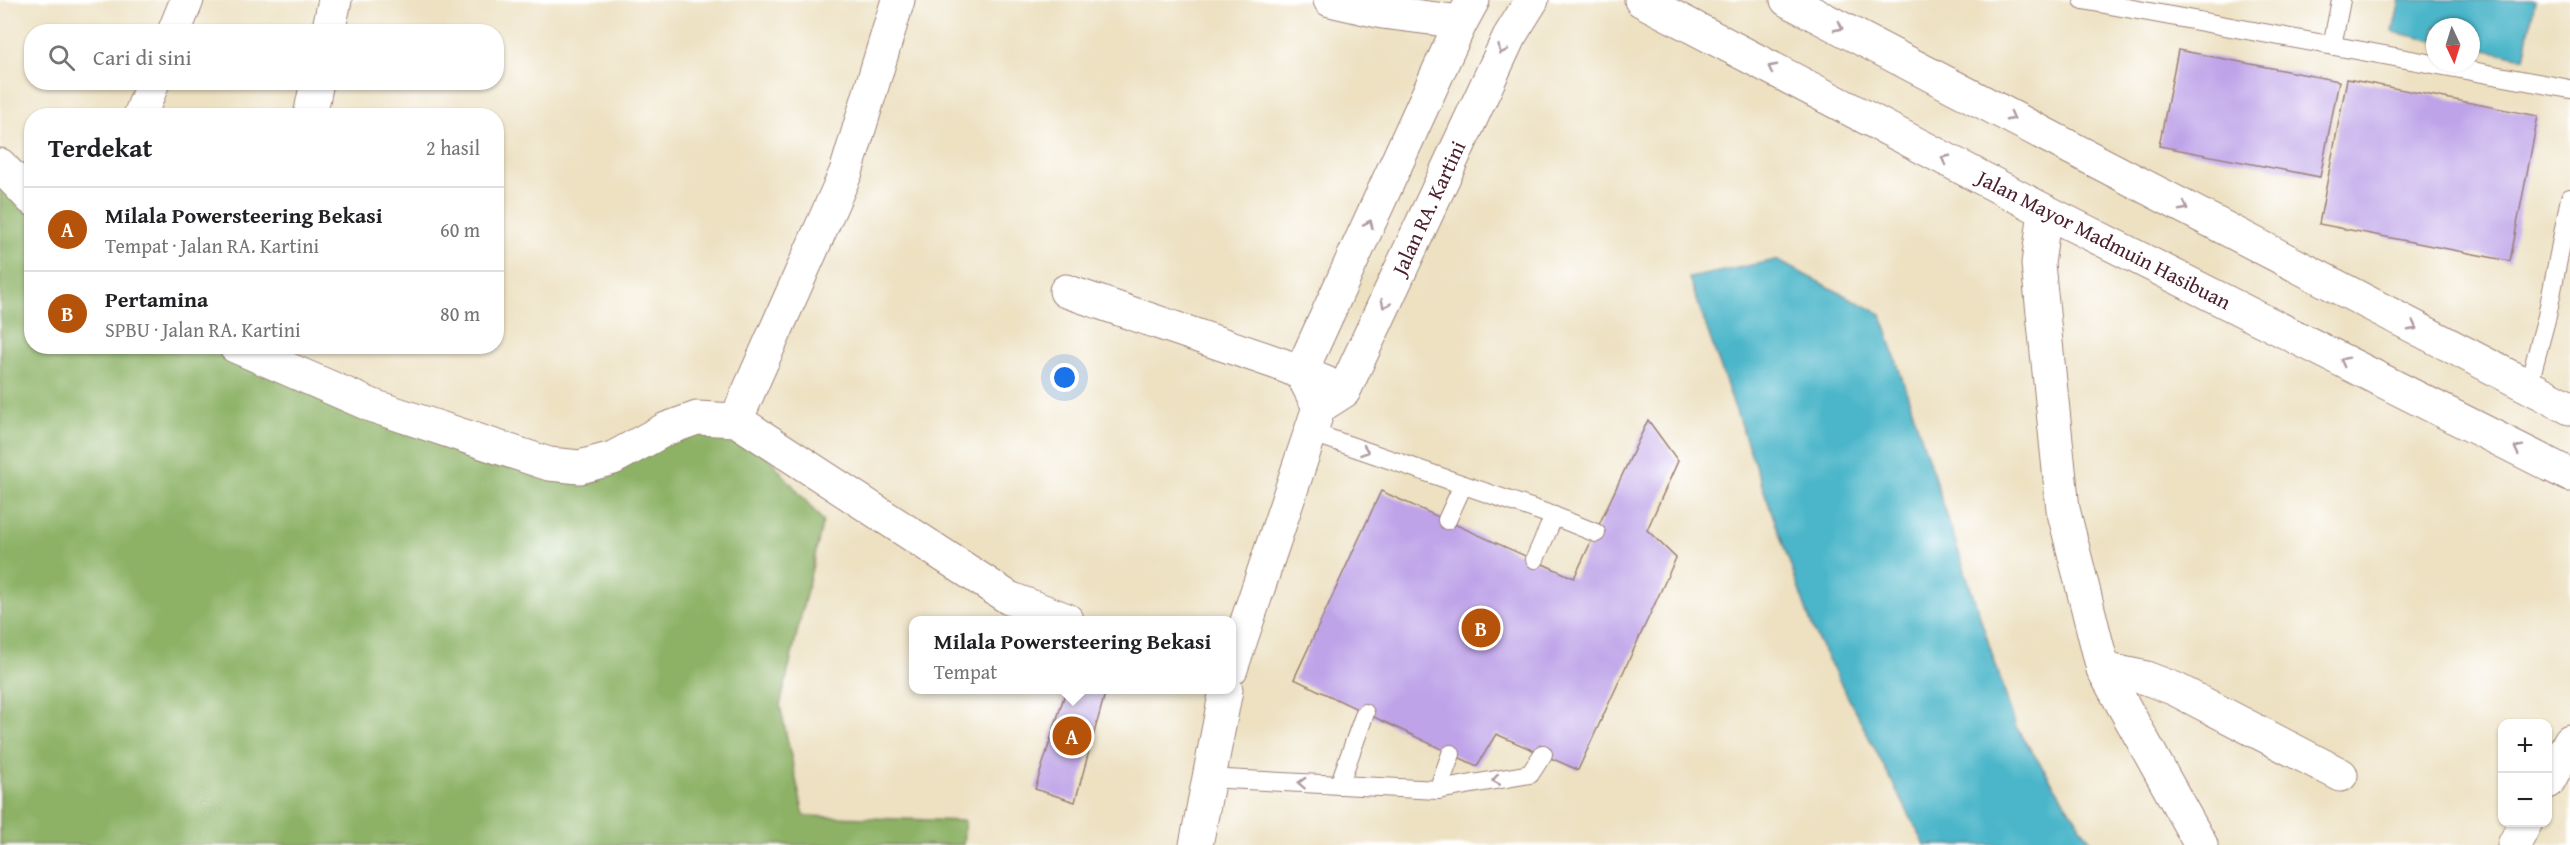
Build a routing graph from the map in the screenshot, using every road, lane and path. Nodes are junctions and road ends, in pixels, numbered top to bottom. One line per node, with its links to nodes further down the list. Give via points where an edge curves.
1 (187, 0): 11 (main road)
2 (335, 0): 12 (main road)
3 (898, 0): 29 (main road, via 846,171)
4 (1330, 0): 10 (main road, via 1382,12)
5 (1532, 0): 28 (main road, Jalan RA. Kartini, one-way to 28, via 1509,37)
6 (1641, 0): 22 (main road, Jalan Mayor Madmuin Hasibuan, one-way to 6)
7 (1787, 0): 26 (main road, one-way to 26)
8 (2084, 0): 13 (lane)
9 (2341, 0): 13 (lane)
10 (1467, 11): 25 (main road, one-way to 10)
11 (177, 24)
12 (330, 24)
13 (2332, 46): 14 (lane)
14 (2570, 89)
15 (150, 90): 17 (main road)
16 (315, 90): 18 (main road)
17 (143, 108)
18 (312, 108)
19 (0, 165): 20 (main road)
20 (24, 190)
21 (2570, 198): 26 (lane, via 2547,316)
22 (2045, 211): 30 (main road, Jalan Mayor Madmuin Hasibuan, one-way to 22); 38 (main road, via 2038,264 2063,509)
23 (1066, 291): 25 (main road)
24 (253, 354): 29 (main road, via 373,406 549,464 580,467 613,458 666,429 697,418)
25 (1301, 372): 28 (main road)
26 (2528, 387): 27 (main road)
27 (2570, 408)
28 (1324, 410): 31 (lane, one-way to 31); 37 (main road, Jalan RA. Kartini)
29 (736, 420): 36 (main road, via 1009,598)
30 (2570, 475)
31 (1463, 485): 32 (lane); 33 (lane)
32 (1554, 516): 34 (lane); 35 (lane)
33 (1447, 520)
34 (1596, 533)
35 (1535, 559)
36 (1054, 616)
37 (1236, 655)
38 (2103, 669): 45 (main road, via 2175,689); 51 (main road)
39 (1225, 694): 46 (main road)
40 (1365, 713): 47 (lane)
41 (2570, 741): 44 (main road)
42 (1451, 754): 48 (lane)
43 (1543, 754): 48 (lane, one-way to 48, via 1530,774)
44 (2552, 773)
45 (2341, 775)
46 (1207, 778): 47 (lane, one-way to 46); 50 (main road)
47 (1339, 785): 48 (lane)
48 (1438, 790)
49 (2523, 827): 52 (main road)
50 (1196, 845)
51 (2201, 845)
52 (2514, 845)

